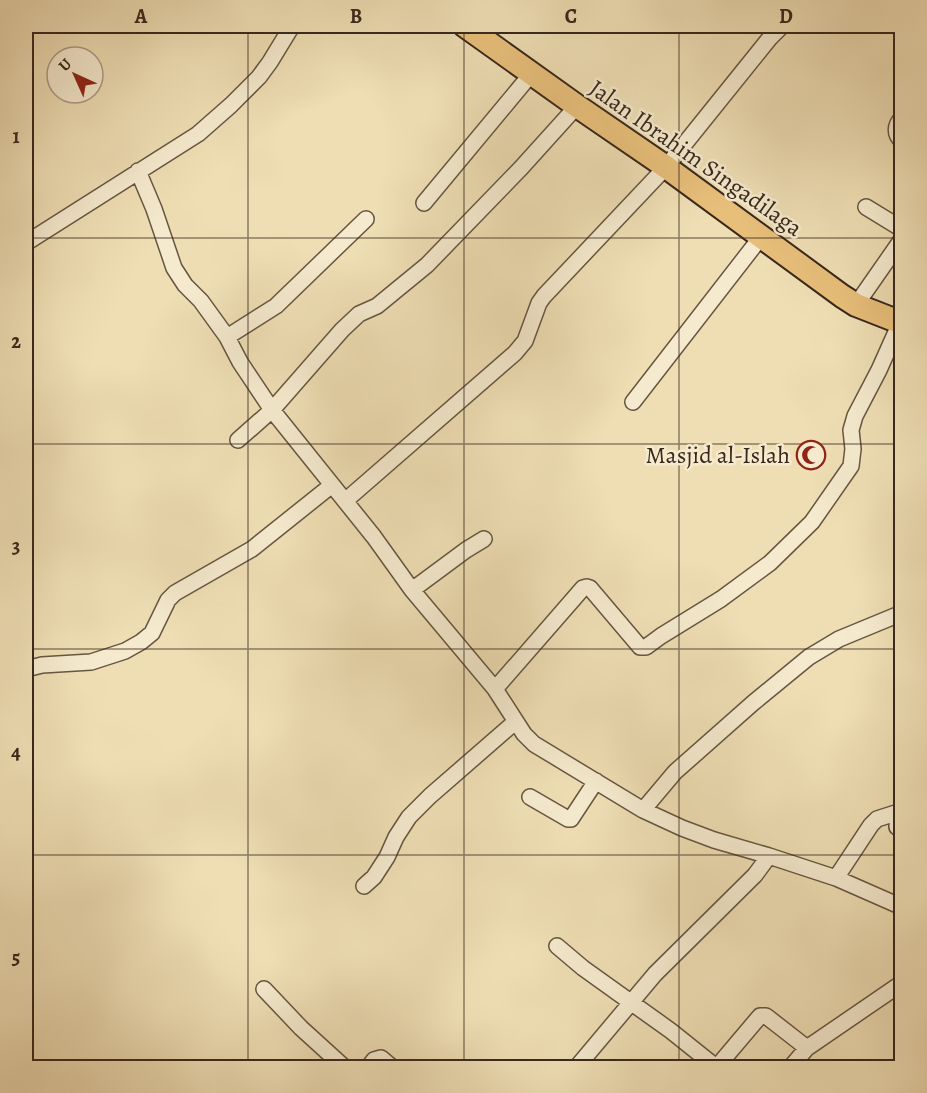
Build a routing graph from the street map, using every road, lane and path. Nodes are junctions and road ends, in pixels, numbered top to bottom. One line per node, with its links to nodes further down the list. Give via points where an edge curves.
1 (292, 26): 9 (street, via 259,77 231,105 198,134)
2 (465, 26): 4 (highway, Jalan Ibrahim Singadilaga)
3 (782, 26): 8 (street)
4 (532, 73): 5 (highway, Jalan Ibrahim Singadilaga); 10 (street)
5 (577, 106): 8 (highway, Jalan Ibrahim Singadilaga); 21 (street, via 427,265 342,330)
6 (902, 118): 7 (street, via 896,130)
7 (902, 141)
8 (666, 167): 14 (highway, Jalan Ibrahim Singadilaga); 24 (street, via 544,296 525,340 515,353)
9 (138, 171): 16 (street); 19 (street, via 174,268)
10 (424, 203)
11 (866, 207): 13 (street)
12 (366, 219): 19 (street, via 276,306)
13 (902, 229)
14 (761, 237): 17 (highway, Jalan Ibrahim Singadilaga); 20 (street)
15 (902, 239): 17 (street)
16 (26, 243)
17 (856, 305): 18 (highway, Jalan Ibrahim Singadilaga)
18 (901, 323): 29 (street, via 855,416 851,466 812,522 770,563 646,647 640,646 590,588 583,588)
19 (227, 337): 21 (street)
20 (633, 402)
21 (272, 410): 22 (street); 23 (street)
22 (238, 440)
23 (332, 485): 24 (street); 28 (street, via 252,549 175,593 152,633 141,642 91,662)
24 (345, 501): 26 (street)
25 (484, 539): 26 (street)
26 (412, 590): 29 (street)
27 (902, 613): 33 (street, via 839,639 809,657 675,772)
28 (26, 669)
29 (495, 689): 30 (street)
30 (515, 722): 31 (street, via 534,744); 38 (street, via 409,817 374,877)
31 (596, 781): 32 (street, via 571,819); 33 (street)
32 (530, 797)
33 (643, 810): 36 (street, via 714,840)
34 (899, 812): 35 (street, via 897,827); 37 (street, via 871,825)
35 (902, 831)
36 (769, 855): 37 (street); 43 (street, via 755,875 655,974)
37 (836, 878): 39 (street)
38 (364, 886)
39 (902, 907)
40 (556, 946): 43 (street)
41 (902, 983): 44 (street)
42 (264, 989): 46 (street)
43 (632, 1003): 45 (street); 49 (street)
44 (807, 1048): 45 (street, via 762,1016); 50 (street)
45 (716, 1067)
46 (345, 1068)
47 (368, 1068): 48 (street, via 381,1058)
48 (393, 1068)
49 (576, 1068)
50 (790, 1068)

